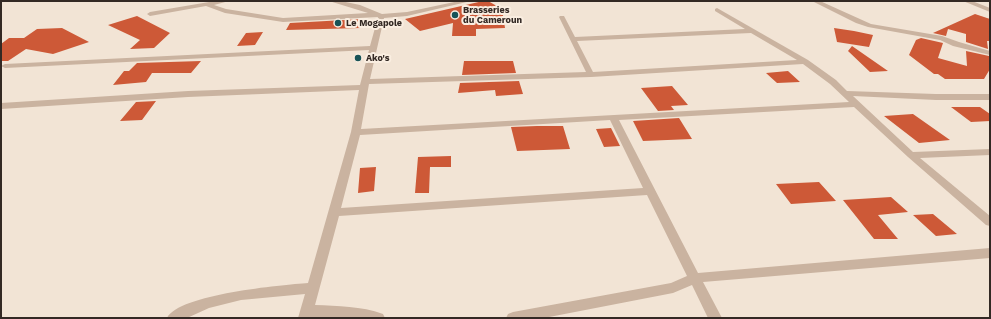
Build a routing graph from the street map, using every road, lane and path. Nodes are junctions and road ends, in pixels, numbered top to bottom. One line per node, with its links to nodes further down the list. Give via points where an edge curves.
1 (189, 1): 8 (street)
2 (226, 1): 7 (street)
3 (332, 1): 12 (street)
4 (468, 1): 12 (street, via 407,14)
5 (815, 1): 17 (street, via 864,24 942,38)
6 (971, 2): 10 (street)
7 (205, 4): 8 (street); 12 (street, via 225,11 283,20)
8 (183, 7): 11 (street)
9 (717, 10): 14 (street)
10 (990, 10)
11 (150, 14)
12 (379, 15): 16 (street)
13 (562, 17): 15 (street)
14 (752, 31): 15 (street); 18 (street)
15 (573, 39): 20 (street)
16 (374, 48): 19 (street); 21 (street)
17 (990, 53)
18 (804, 62): 20 (street); 22 (street)
19 (5, 66)
20 (591, 75): 21 (street)
21 (364, 85): 25 (street); 27 (street)
22 (845, 93): 23 (street); 24 (street)
23 (990, 97)
24 (856, 104): 26 (street); 29 (street)
25 (1, 106)
26 (613, 118): 27 (street); 30 (street)
27 (356, 132): 31 (street)
28 (990, 152): 29 (street)
29 (911, 155): 32 (street)
30 (650, 191): 31 (street); 34 (street)
31 (335, 212): 35 (street)
32 (990, 222)
33 (990, 253): 34 (street)
34 (694, 278): 39 (street, via 673,288); 40 (street)
35 (313, 288): 36 (street); 37 (street, via 234,297 188,309)
36 (306, 314): 38 (street, via 350,312)
37 (174, 318)
38 (378, 318)
39 (513, 318)
40 (715, 318)

